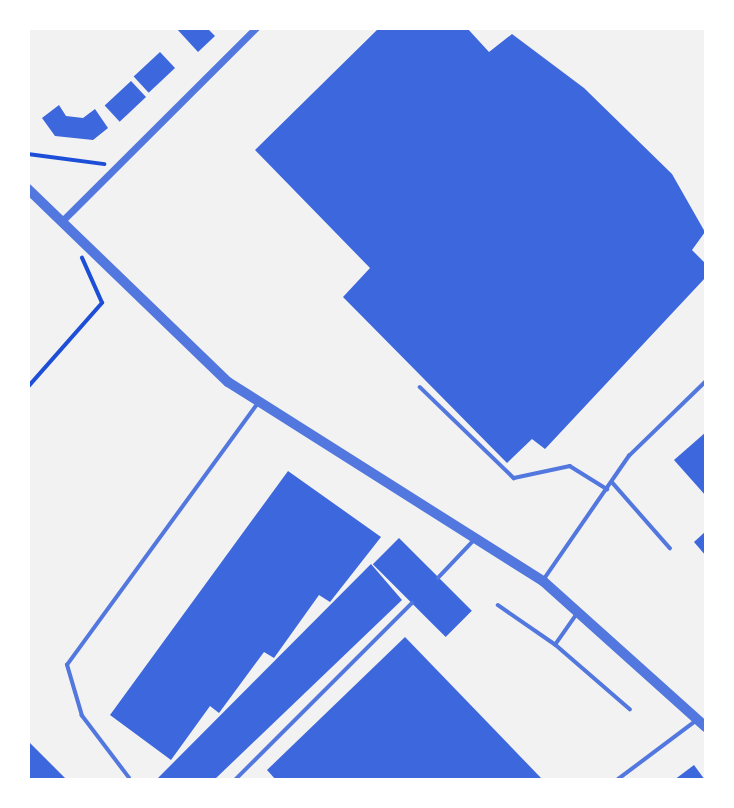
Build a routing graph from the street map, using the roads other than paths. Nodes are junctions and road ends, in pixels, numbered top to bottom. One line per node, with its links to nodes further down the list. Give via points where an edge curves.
1 (256, 28): 2 (street)
2 (246, 31): 4 (street)
3 (28, 189): 4 (street)
4 (61, 222): 7 (street, via 228,382)
5 (706, 381): 8 (lane, via 629,456)
6 (420, 387): 9 (lane, via 514,478 570,466)
7 (258, 402): 10 (street); 20 (lane, via 67,664 82,716)
8 (612, 482): 9 (lane); 11 (lane)
9 (607, 489): 13 (lane)
10 (473, 541): 12 (lane); 13 (street)
11 (670, 548)
12 (438, 578)
13 (543, 580): 16 (street)
14 (412, 603): 21 (lane)
15 (498, 605): 17 (lane)
16 (580, 612): 17 (lane); 19 (street)
17 (555, 645): 18 (lane)
18 (630, 709)
19 (702, 723): 22 (lane)
20 (129, 778)
21 (234, 780)
22 (617, 780)

